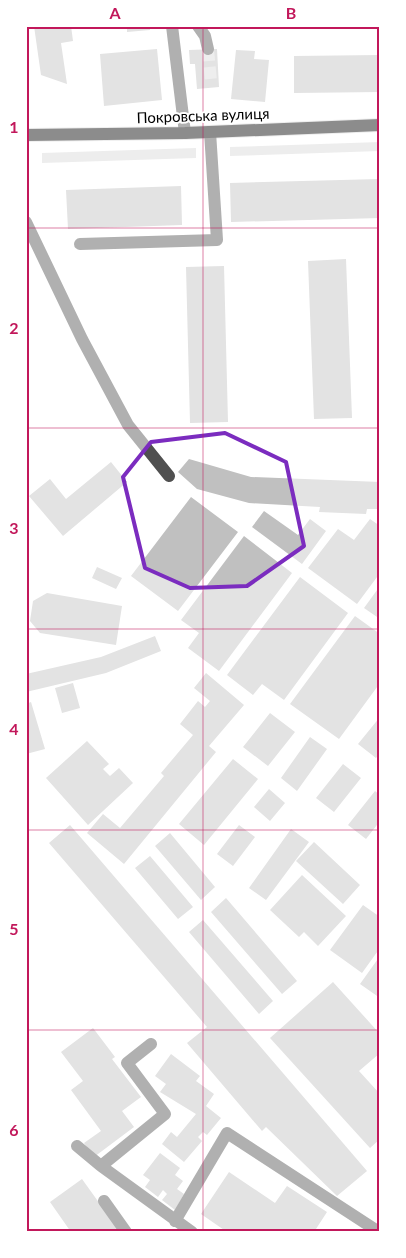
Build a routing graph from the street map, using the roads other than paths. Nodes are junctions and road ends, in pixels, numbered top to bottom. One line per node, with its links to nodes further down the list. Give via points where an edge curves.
1 (172, 26): 6 (street)
2 (198, 26): 3 (street)
3 (208, 49)
4 (380, 126): 5 (main road, Покровська вулиця)
5 (210, 132): 6 (main road, Покровська вулиця); 9 (street, via 217,240)
6 (185, 133): 7 (main road, Покровська вулиця)
7 (26, 136)
8 (26, 222): 10 (street, via 128,425)
9 (80, 244)
10 (169, 476)
11 (151, 1044): 13 (street, via 127,1063 165,1114)
12 (76, 1146): 13 (street)
13 (101, 1166): 15 (street)
14 (104, 1201): 16 (street)
15 (183, 1228): 17 (street, via 226,1133)
16 (126, 1232)
17 (378, 1232)

